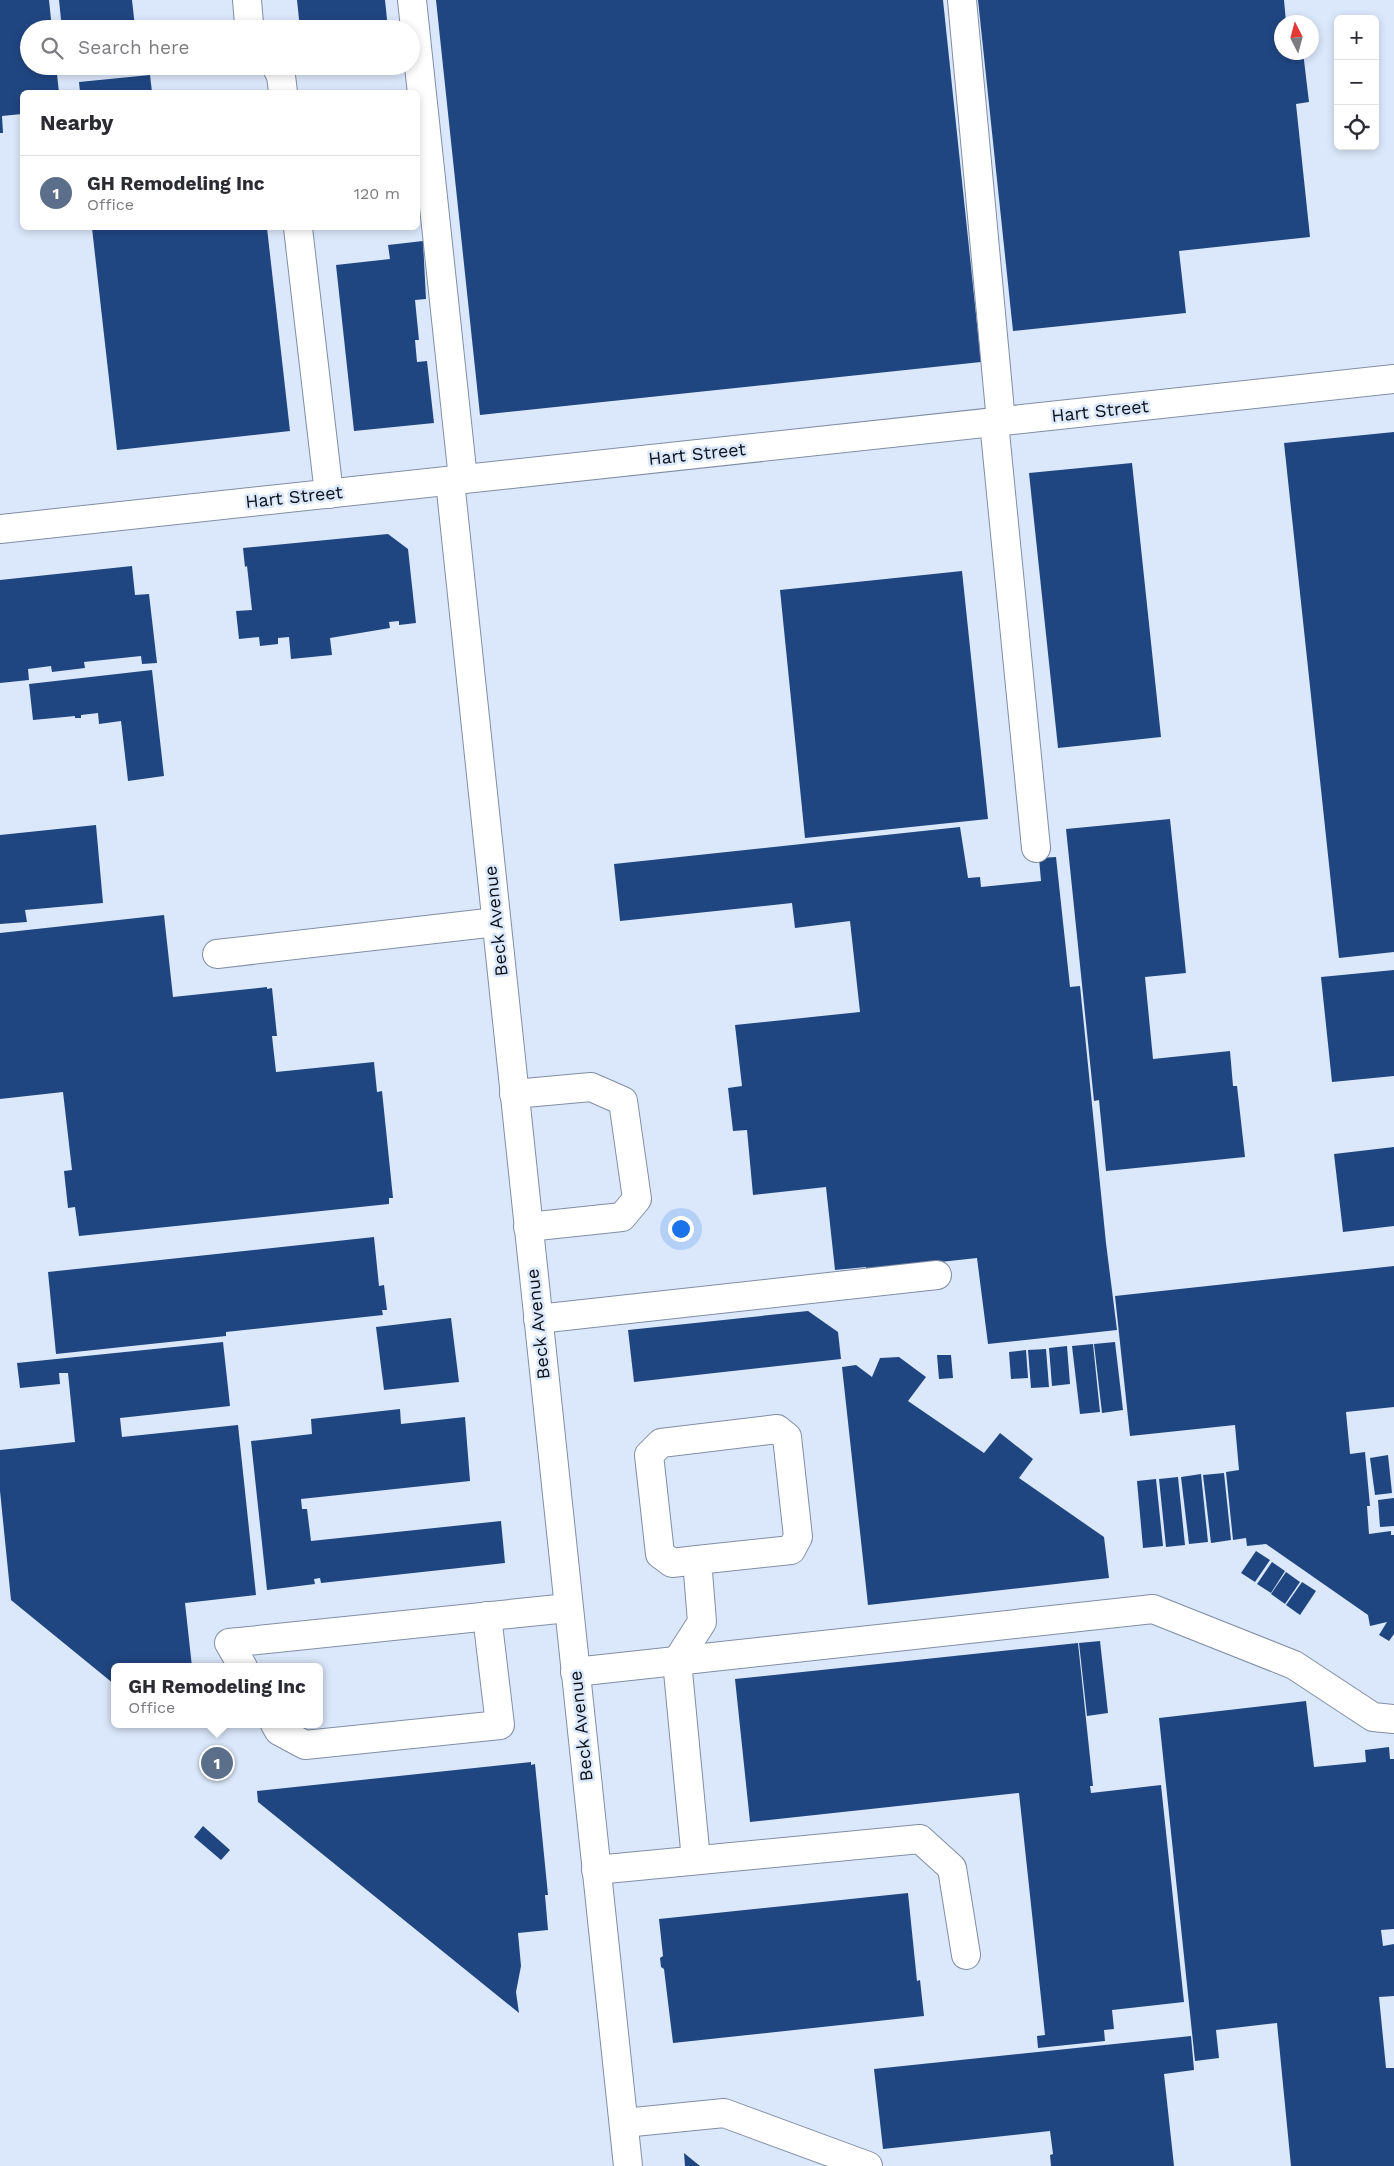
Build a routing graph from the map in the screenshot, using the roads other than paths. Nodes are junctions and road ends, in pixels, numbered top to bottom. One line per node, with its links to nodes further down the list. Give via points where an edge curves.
1 (247, 0): 4 (street)
2 (412, 0): 5 (street, Beck Avenue)
3 (962, 0): 11 (street)
4 (249, 20)
5 (414, 20)
6 (280, 75): 8 (street)
7 (419, 75): 12 (street, Beck Avenue)
8 (283, 90)
9 (298, 230): 13 (street)
10 (1394, 379): 11 (street, Hart Street)
11 (998, 422): 12 (street, Hart Street); 15 (street)
12 (457, 480): 13 (street, Hart Street); 16 (street, Beck Avenue)
13 (329, 494): 14 (street, Hart Street)
14 (0, 529)
15 (1036, 848)
16 (496, 922): 17 (street); 18 (street, Beck Avenue)
17 (217, 954)
18 (514, 1094): 19 (street, Beck Avenue); 19 (street, via 591,1087 623,1101 637,1199 622,1217)
19 (528, 1227): 21 (street, Beck Avenue)
20 (937, 1276): 21 (street)
21 (538, 1319): 23 (street, Beck Avenue)
22 (697, 1560): 22 (street, via 791,1550 798,1537 787,1437 777,1429 661,1443 649,1455 660,1554 672,1563); 25 (street, via 702,1622)
23 (568, 1608): 24 (street); 27 (street, Beck Avenue)
24 (487, 1616): 26 (street, via 229,1643); 29 (street, via 500,1725 305,1745)
25 (677, 1661): 27 (street); 28 (street, via 1153,1609 1294,1665 1374,1717); 30 (street)
26 (240, 1663)
27 (575, 1672): 31 (street, Beck Avenue)
28 (1394, 1719)
29 (276, 1728)
30 (696, 1860): 31 (street); 32 (street, via 920,1839 952,1868)
31 (596, 1870): 33 (street, Beck Avenue)
32 (966, 1955)
33 (624, 2122): 34 (street, Beck Avenue); 35 (street, via 724,2112)
34 (628, 2166)
35 (868, 2166)

